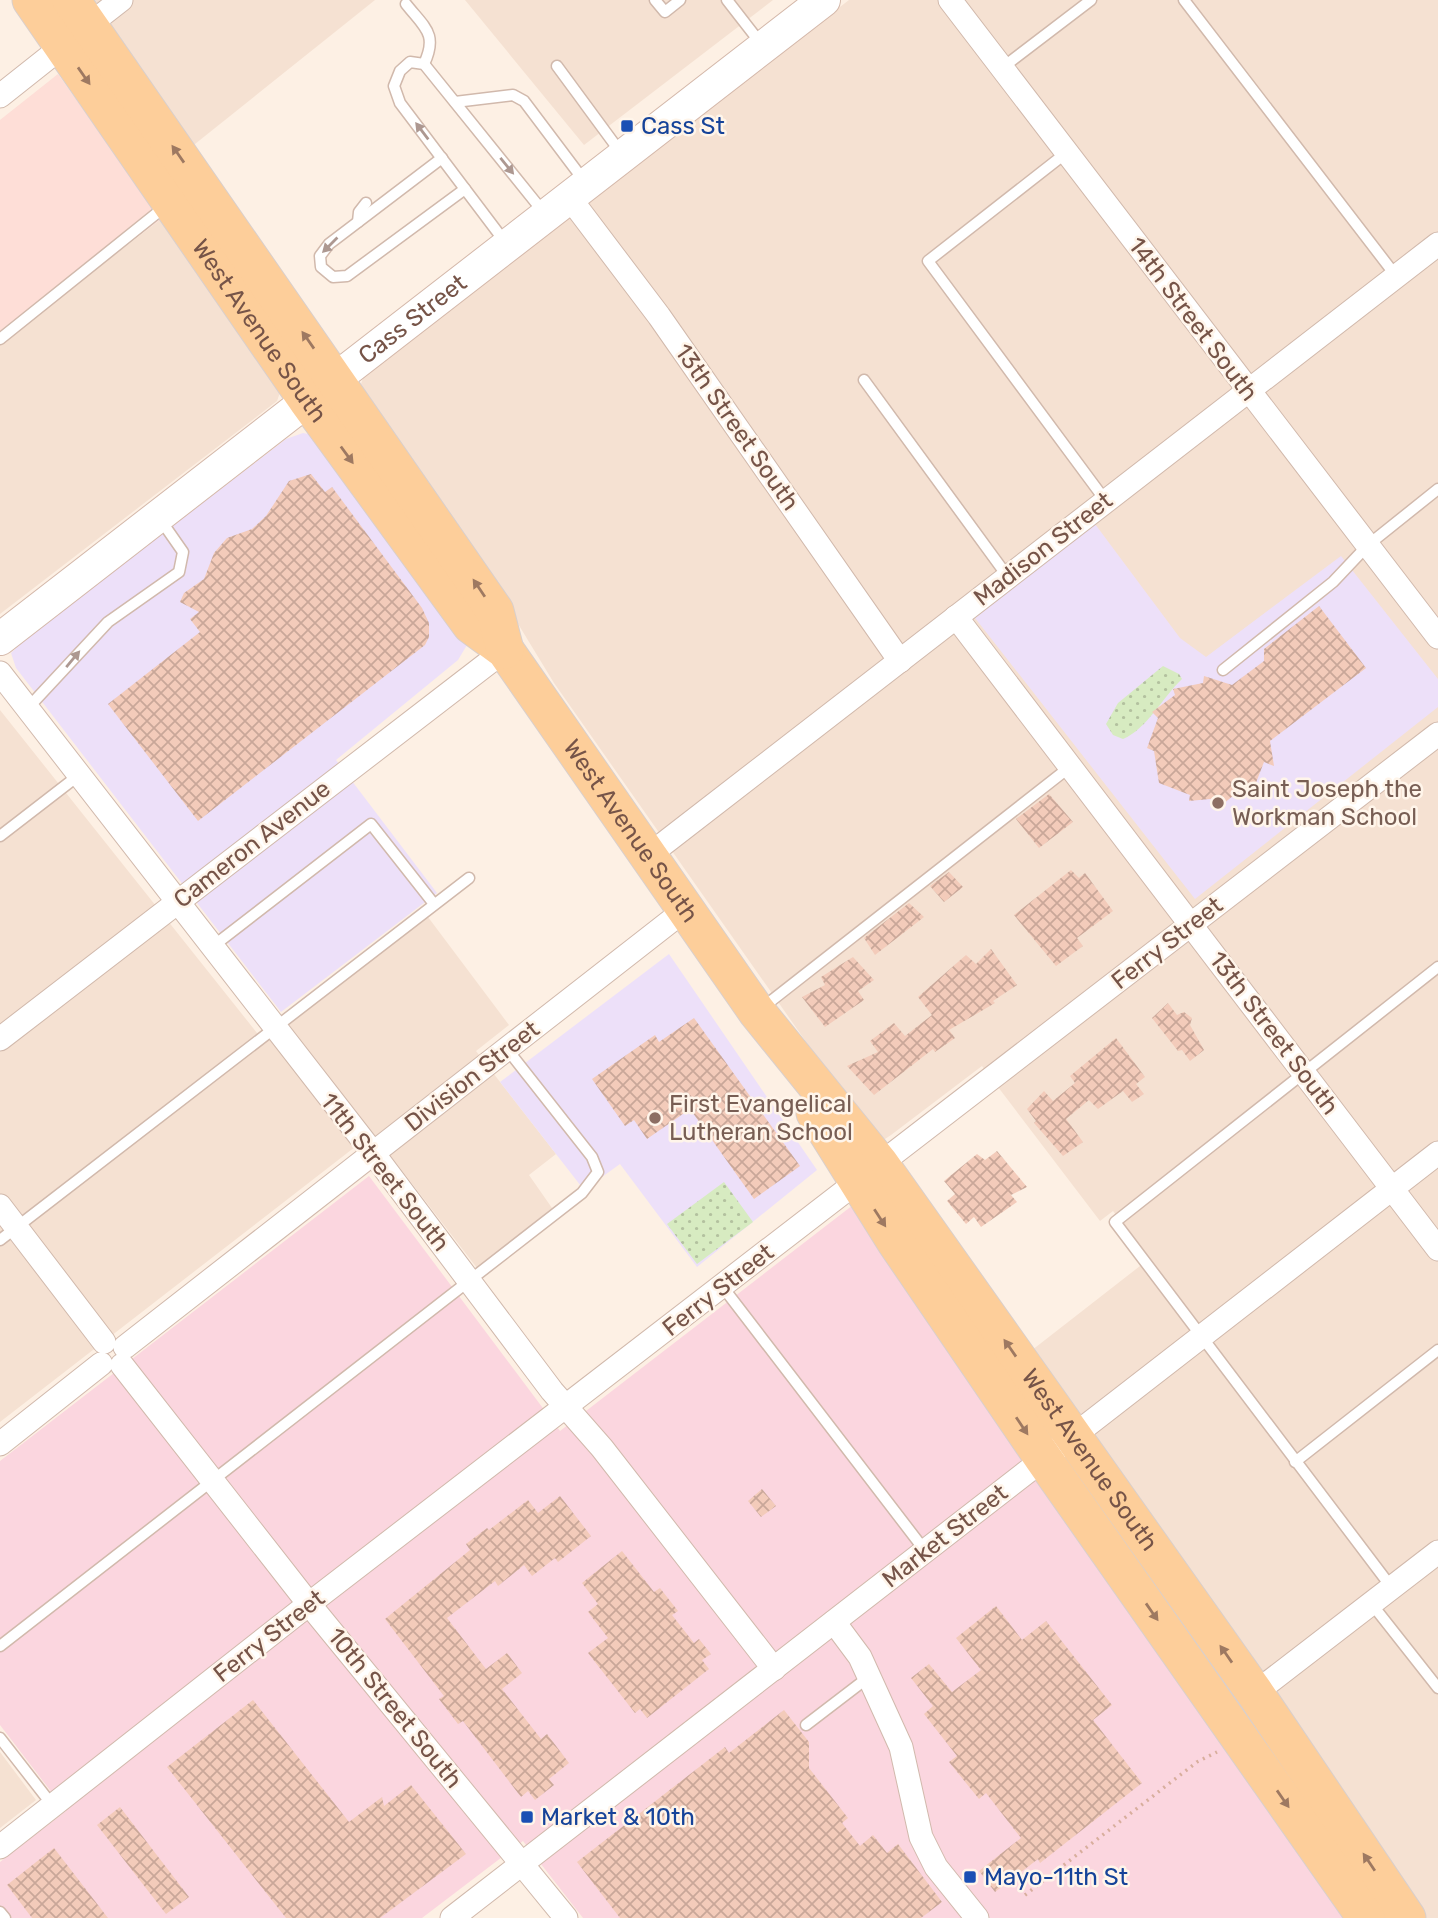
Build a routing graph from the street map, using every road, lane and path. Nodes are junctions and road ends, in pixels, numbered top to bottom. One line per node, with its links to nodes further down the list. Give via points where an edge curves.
1 (31, 0): 11 (main road, West Avenue South)
2 (121, 0): 11 (street)
3 (654, 0): 4 (lane, via 665,12)
4 (680, 0)
5 (727, 0): 12 (lane)
6 (824, 0): 12 (street, Cass Street)
7 (950, 0): 15 (street, 14th Street South)
8 (1091, 0): 15 (lane)
9 (1184, 0): 30 (lane)
10 (406, 4): 13 (lane, via 431,36 432,47)
11 (74, 24): 16 (street); 25 (main road, West Avenue South, one-way to 25); 33 (main road, West Avenue South, one-way to 11)
12 (763, 47): 19 (street, Cass Street)
13 (424, 64): 17 (lane); 20 (lane, one-way to 13, via 400,103 394,86 410,62)
14 (557, 66): 19 (lane)
15 (1002, 68): 18 (street, 14th Street South)
16 (0, 96)
17 (455, 102): 24 (lane, one-way to 24); 24 (lane, via 504,96 524,100)
18 (1066, 153): 34 (street, 14th Street South); 36 (lane, via 928,261)
19 (623, 155): 24 (street, Cass Street)
20 (442, 158): 21 (lane); 23 (lane)
21 (465, 189): 27 (lane, one-way to 21, via 320,256 321,268 333,277 347,276); 29 (lane)
22 (381, 193): 23 (lane)
23 (393, 195): 27 (lane)
24 (567, 198): 29 (street, Cass Street); 44 (street, 13th Street South, via 659,316)
25 (172, 201): 31 (lane); 33 (main road, West Avenue South)
26 (366, 203): 27 (lane)
27 (358, 222)
28 (1438, 244): 30 (street, Madison Street)
29 (507, 245): 33 (street, Cass Street)
30 (1396, 276): 34 (street, Madison Street)
31 (0, 339)
32 (864, 380): 39 (lane)
33 (320, 389): 37 (street, Cass Street); 43 (main road, West Avenue South, via 471,625)
34 (1247, 391): 36 (street, Madison Street); 38 (street, 14th Street South)
35 (1438, 489): 38 (lane)
36 (1105, 500): 39 (street, Madison Street)
37 (159, 516): 42 (street, Cass Street); 47 (lane, one-way to 37, via 108,622 179,572 183,552)
38 (1368, 545): 41 (street, 14th Street South); 45 (lane, via 1333,582)
39 (1008, 577): 40 (street, Madison Street)
40 (956, 617): 44 (street, Madison Street); 49 (street, 13th Street South)
41 (1438, 637)
42 (0, 639)
43 (505, 650): 52 (main road, West Avenue South); 54 (street, Cameron Avenue)
44 (900, 661): 52 (street, Madison Street)
45 (1223, 670)
46 (0, 673): 47 (street, 11th Street South)
47 (27, 709): 50 (street, 11th Street South)
48 (1438, 734): 57 (street, Ferry Street)
49 (1071, 766): 57 (street, 13th Street South); 60 (lane)
50 (79, 775): 51 (lane); 54 (street, 11th Street South)
51 (0, 836)
52 (649, 855): 56 (main road, West Avenue South)
53 (469, 878): 55 (lane)
54 (177, 902): 58 (street, 11th Street South); 62 (street, Cameron Avenue)
55 (434, 904): 58 (lane, via 371,824); 61 (lane)
56 (686, 909): 60 (main road, West Avenue South); 63 (street, Division Street)
57 (1192, 924): 64 (street, 13th Street South); 67 (street, Ferry Street)
58 (212, 947): 61 (street, 11th Street South)
59 (1438, 967): 64 (lane)
60 (757, 1012): 67 (main road, West Avenue South)
61 (273, 1028): 65 (street, 11th Street South); 70 (lane)
62 (0, 1039)
63 (507, 1049): 65 (street, Division Street); 72 (lane, via 592,1157 598,1172 582,1192)
64 (1303, 1072): 68 (street, 13th Street South); 74 (lane, via 1115,1222)
65 (373, 1153): 72 (street, 11th Street South); 76 (street, Division Street)
66 (1438, 1153): 68 (street, Market Street)
67 (868, 1173): 73 (street, Ferry Street); 78 (main road, West Avenue South, one-way to 67); 80 (main road, West Avenue South, one-way to 80)
68 (1392, 1189): 71 (street, 13th Street South); 74 (street, Market Street)
69 (0, 1206): 70 (street, 10th Street South)
70 (8, 1234): 76 (street, 10th Street South)
71 (1438, 1249)
72 (469, 1281): 77 (street, 11th Street South); 82 (lane)
73 (723, 1286): 77 (street, Ferry Street); 83 (lane)
74 (1201, 1338): 78 (street, Market Street); 81 (lane)
75 (1438, 1350): 81 (lane)
76 (113, 1355): 79 (street, Division Street); 82 (street, 10th Street South)
77 (569, 1407): 87 (street, Ferry Street); 90 (street, 11th Street South)
78 (1072, 1436): 80 (street, Market Street); 93 (main road, West Avenue South, one-way to 78)
79 (0, 1444)
80 (1043, 1458): 83 (street, Market Street); 106 (main road, West Avenue South, one-way to 106)
81 (1295, 1462): 85 (lane)
82 (212, 1480): 87 (street, 10th Street South); 89 (lane)
83 (926, 1552): 88 (street, Market Street)
84 (1438, 1552): 85 (street)
85 (1392, 1588): 86 (street)
86 (1371, 1603): 92 (lane); 93 (street)
87 (309, 1604): 97 (street, Ferry Street); 99 (street, 10th Street South)
88 (834, 1622): 90 (street, Market Street); 91 (street)
89 (0, 1646)
90 (774, 1669): 99 (street, Market Street)
91 (870, 1676): 94 (lane); 102 (street, via 901,1747 922,1838 936,1867)
92 (1438, 1688)
93 (1255, 1693): 107 (main road, West Avenue South, one-way to 93)
94 (806, 1725)
95 (0, 1738): 97 (lane)
96 (1220, 1750): 100 (path, via 1197,1762)
97 (53, 1806): 98 (street, Ferry Street)
98 (0, 1847)
99 (523, 1863): 104 (street, Market Street); 105 (street, 10th Street South)
100 (1025, 1895)
101 (0, 1912): 103 (lane)
102 (974, 1917)
103 (5, 1918)
104 (452, 1918)
105 (566, 1918)
106 (1366, 1918)
107 (1407, 1918)

